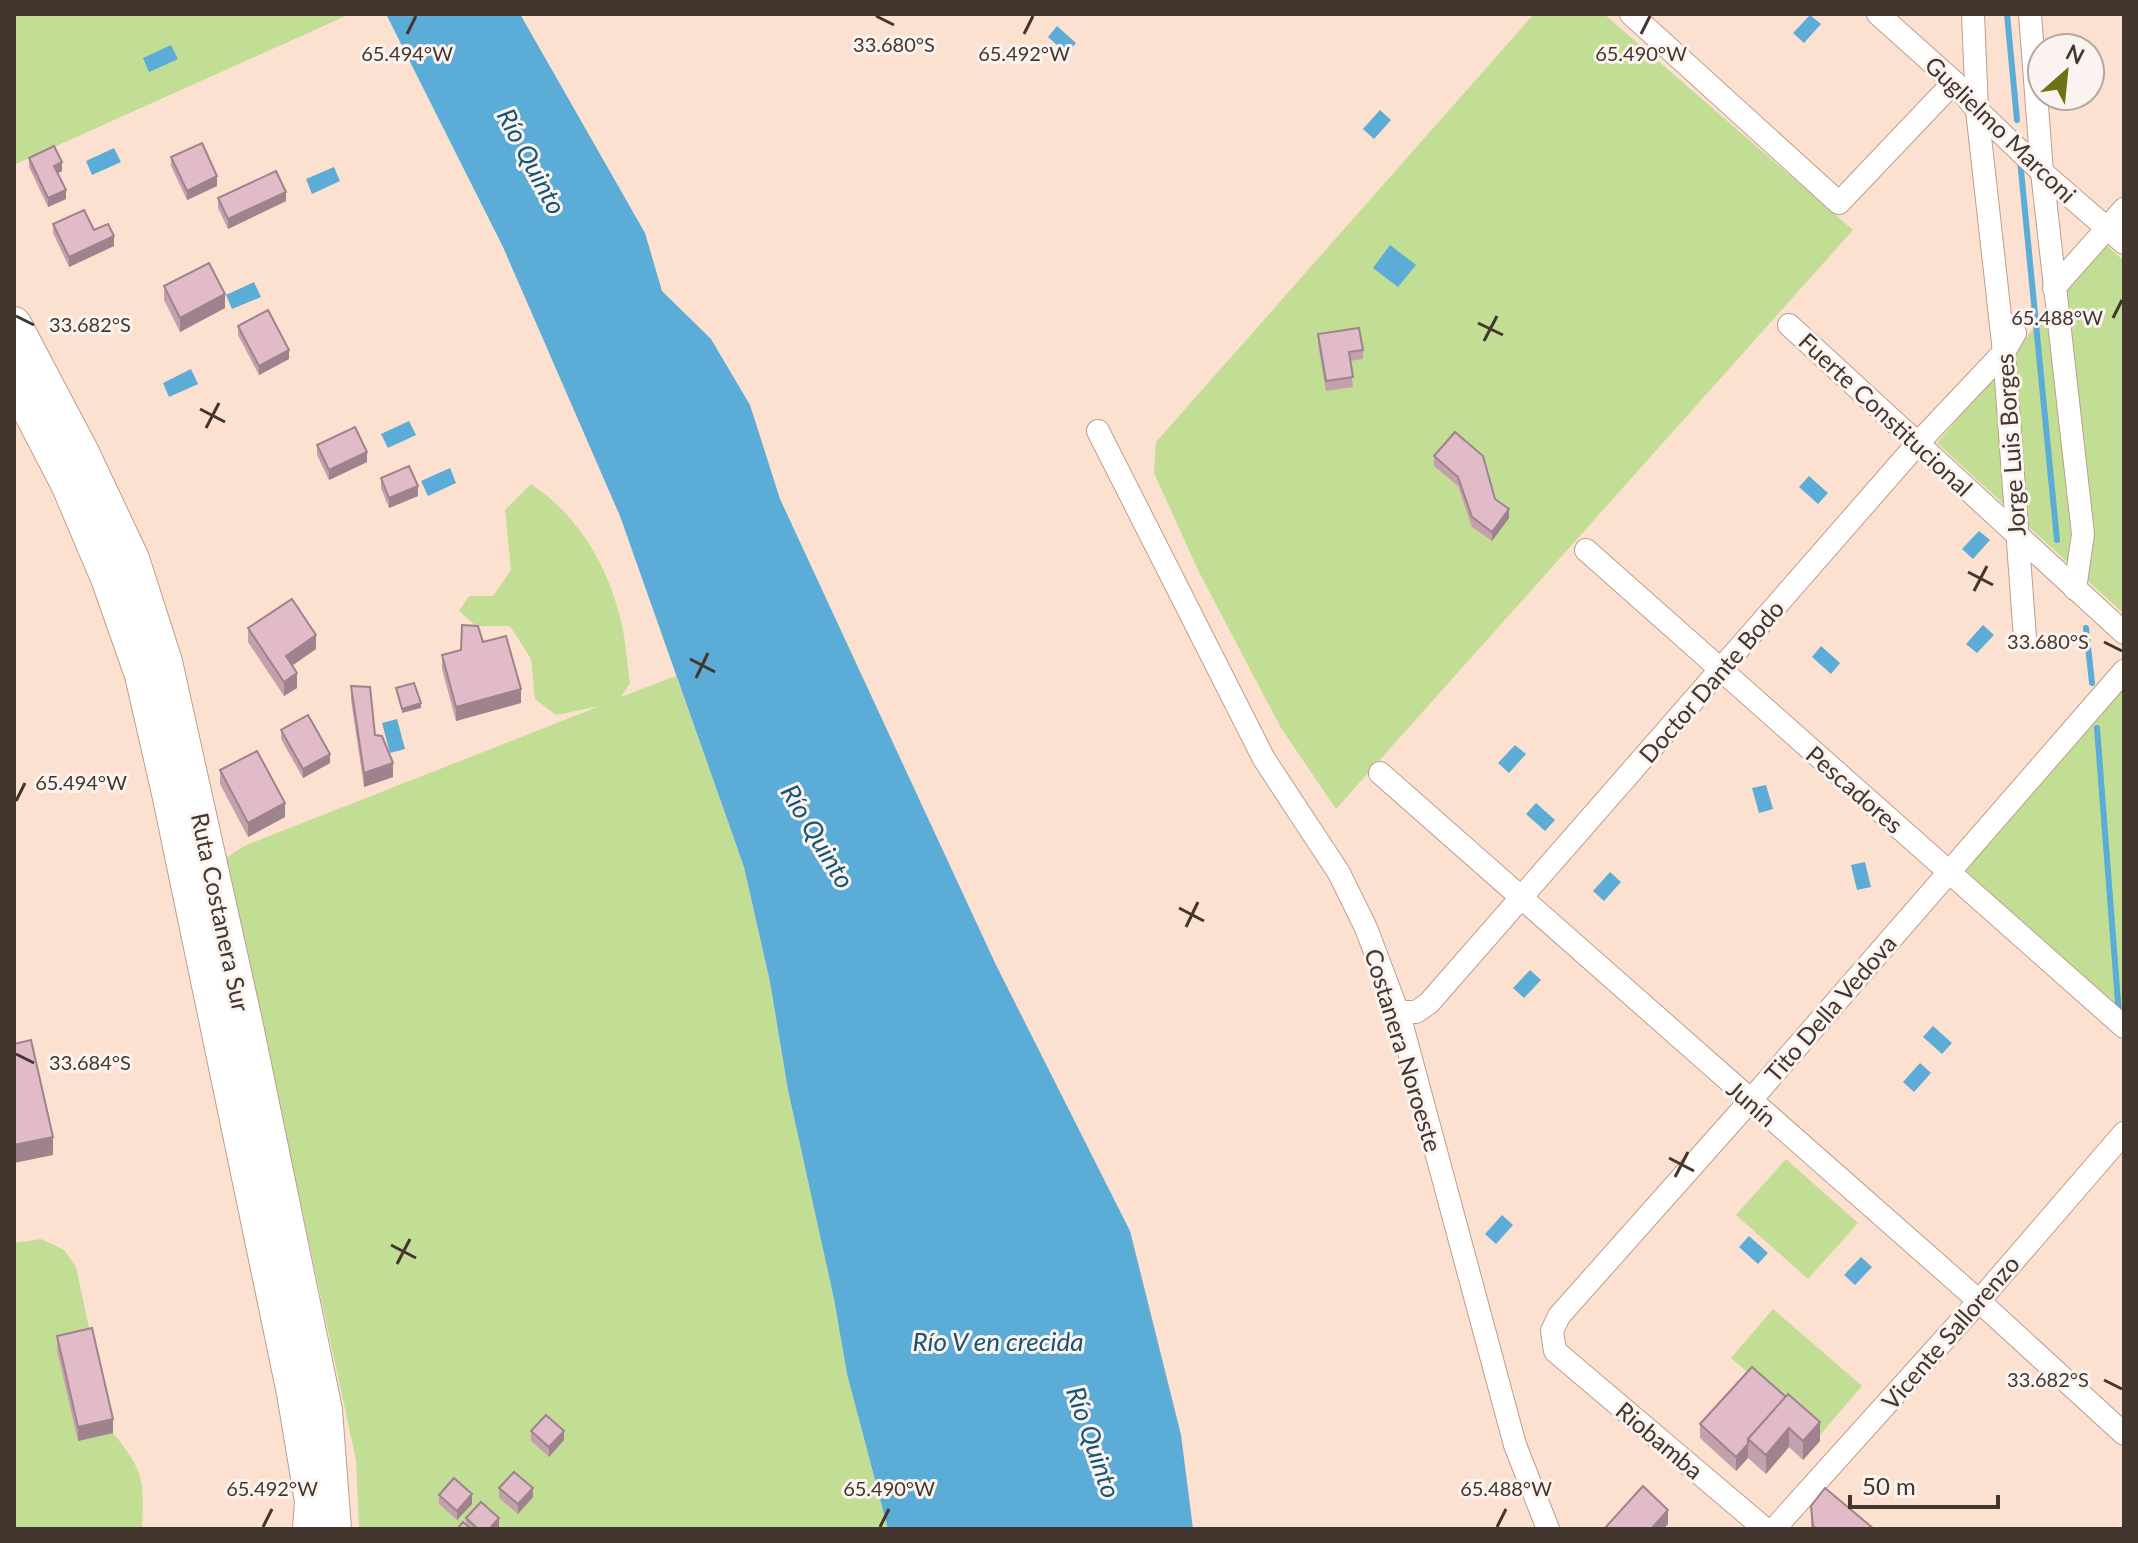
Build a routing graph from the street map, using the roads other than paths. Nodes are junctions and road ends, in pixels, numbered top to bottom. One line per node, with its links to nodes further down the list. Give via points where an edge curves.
1 (1631, 14): 5 (street, via 1839,203)
2 (1878, 14): 5 (street, Guglielmo Marconi)
3 (1973, 14): 6 (street, Jorge Luis Borges)
4 (2030, 14): 7 (street)
5 (1954, 82): 6 (street, Guglielmo Marconi)
6 (1977, 110): 7 (street, Guglielmo Marconi); 14 (street, Jorge Luis Borges)
7 (2042, 172): 9 (street, Guglielmo Marconi); 11 (street)
8 (2124, 209): 9 (street)
9 (2107, 228): 10 (street, Guglielmo Marconi); 11 (street)
10 (2124, 243)
11 (2054, 288): 20 (street, via 2083,534)
12 (14, 324): 36 (main road, Ruta Costanera Sur, via 132,559 168,676 325,1410)
13 (1789, 325): 17 (street, Fuerte Constitucional)
14 (2009, 343): 17 (street, Doctor Dante Bodo); 18 (street, Jorge Luis Borges)
15 (14, 380): 35 (main road, Ruta Costanera Sur, via 74,497 142,675 294,1393 312,1501)
16 (1098, 431): 28 (street, Costanera Noroeste, via 1264,759 1339,873)
17 (1919, 442): 18 (street, Fuerte Constitucional); 23 (street, Doctor Dante Bodo)
18 (2017, 537): 20 (street, Fuerte Constitucional); 22 (street, Jorge Luis Borges)
19 (1586, 550): 23 (street, Pescadores)
20 (2075, 589): 21 (street, Fuerte Constitucional)
21 (2124, 633)
22 (2025, 638)
23 (1720, 670): 26 (street, Pescadores); 27 (street, Doctor Dante Bodo)
24 (2124, 671): 26 (street, Tito Della Vedova)
25 (1380, 773): 27 (street, Junín)
26 (1948, 871): 29 (street, Pescadores); 30 (street, Tito Della Vedova)
27 (1522, 899): 28 (street, Doctor Dante Bodo, via 1429,1003 1416,1012); 30 (street, Junín)
28 (1398, 1012): 37 (street, Costanera Noroeste, via 1515,1445)
29 (2124, 1027)
30 (1750, 1101): 32 (street, Junín); 33 (street, Tito Della Vedova, via 1559,1316 1552,1331)
31 (2124, 1133): 32 (street, Vicente Sallorenzo)
32 (1979, 1301): 34 (street, Junín); 39 (street, Vicente Sallorenzo)
33 (1555, 1351): 38 (street, Riobamba)
34 (2124, 1434)
35 (310, 1529)
36 (334, 1529)
37 (1548, 1529)
38 (1765, 1529)
39 (1774, 1529)

